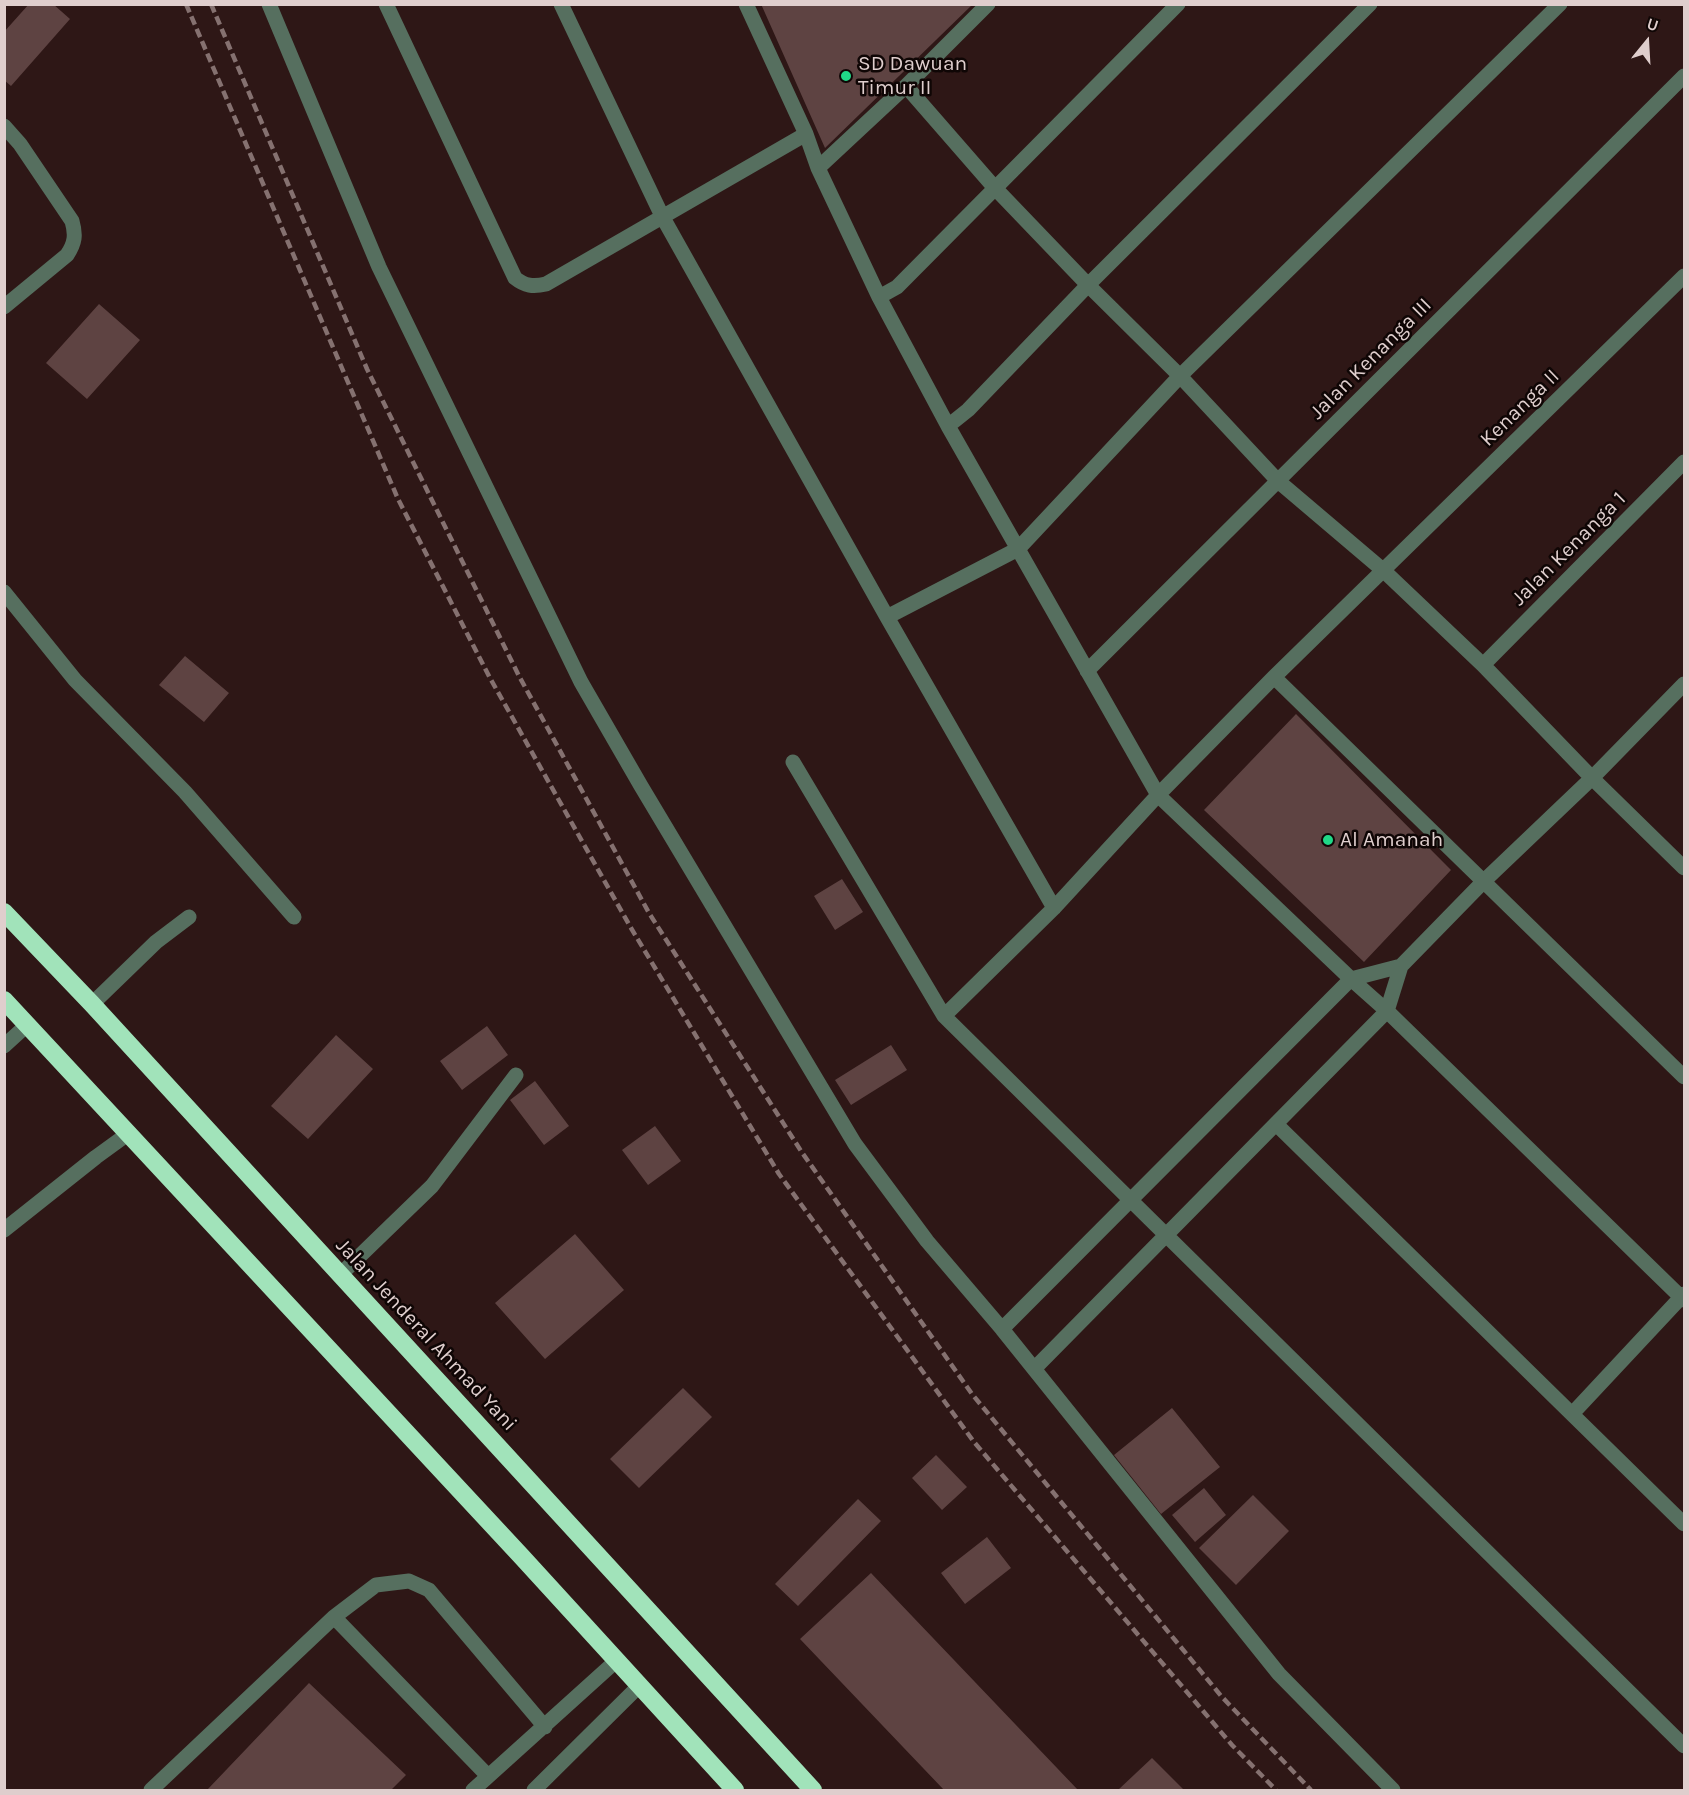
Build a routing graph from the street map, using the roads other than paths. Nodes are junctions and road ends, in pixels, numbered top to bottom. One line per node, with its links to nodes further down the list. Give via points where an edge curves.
1 (269, 4): 58 (street, via 379,267 581,682 855,1144 927,1241)
2 (386, 4): 15 (street, via 514,278 525,286 546,284)
3 (561, 4): 15 (street)
4 (746, 4): 12 (street)
5 (987, 4): 10 (street)
6 (1178, 4): 14 (street)
7 (1370, 4): 17 (street)
8 (1560, 4): 20 (street)
9 (1684, 76): 23 (street, Jalan Kenanga III)
10 (906, 86): 13 (street); 14 (street)
11 (4, 126): 19 (street, via 72,221 75,232 67,255)
12 (806, 134): 13 (street); 15 (street)
13 (818, 168): 18 (street)
14 (994, 188): 17 (street); 18 (street, via 897,287)
15 (662, 216): 27 (street)
16 (1684, 276): 25 (street, Kenanga II)
17 (1088, 285): 20 (street); 21 (street)
18 (879, 297): 21 (street)
19 (4, 307)
20 (1180, 376): 23 (street); 24 (street)
21 (948, 426): 24 (street)
22 (1684, 462): 28 (street, Jalan Kenanga 1)
23 (1278, 481): 25 (street); 29 (street, Jalan Kenanga III)
24 (1018, 549): 27 (street); 29 (street)
25 (1384, 571): 28 (street); 30 (street, Kenanga II)
26 (4, 592): 40 (street, via 75,680 185,792)
27 (887, 617): 37 (street)
28 (1483, 665): 33 (street)
29 (1087, 671): 34 (street)
30 (1274, 677): 34 (street, Kenanga II); 36 (street)
31 (1684, 684): 33 (street)
32 (793, 762): 46 (street)
33 (1592, 778): 35 (street); 36 (street)
34 (1158, 795): 37 (street, Kenanga II); 42 (street)
35 (1684, 868)
36 (1484, 881): 41 (street); 50 (street)
37 (1054, 908): 46 (street, Kenanga II)
38 (4, 912): 44 (highway, Jalan Jenderal Ahmad Yani)
39 (189, 917): 44 (street, via 156,942)
40 (294, 917)
41 (1401, 966): 42 (street); 45 (street)
42 (1351, 979): 45 (street); 53 (street)
43 (4, 1000): 47 (highway)
44 (92, 1004): 56 (highway, Jalan Jenderal Ahmad Yani)
45 (1387, 1011): 51 (street); 57 (street)
46 (944, 1016): 53 (street)
47 (27, 1025): 48 (street); 52 (highway)
48 (4, 1046)
49 (516, 1075): 56 (street, via 432,1186)
50 (1684, 1077)
51 (1276, 1124): 55 (street); 60 (street)
52 (129, 1133): 54 (street); 63 (highway)
53 (1131, 1198): 55 (street); 58 (street)
54 (4, 1230)
55 (1167, 1234): 59 (street); 66 (street)
56 (340, 1275): 72 (highway, Jalan Jenderal Ahmad Yani)
57 (1683, 1297): 60 (street)
58 (1002, 1329): 59 (street)
59 (1034, 1369): 73 (street, via 1279,1674)
60 (1572, 1414): 61 (street)
61 (1684, 1524)
62 (334, 1617): 65 (street, via 376,1585 409,1581 429,1590); 67 (street); 68 (street)
63 (616, 1661): 64 (highway); 65 (street)
64 (640, 1685): 70 (street); 71 (highway)
65 (545, 1727): 67 (street)
66 (1684, 1746)
67 (489, 1776): 69 (street)
68 (151, 1791)
69 (473, 1791)
70 (534, 1791)
71 (735, 1791)
72 (813, 1791)
73 (1393, 1791)

